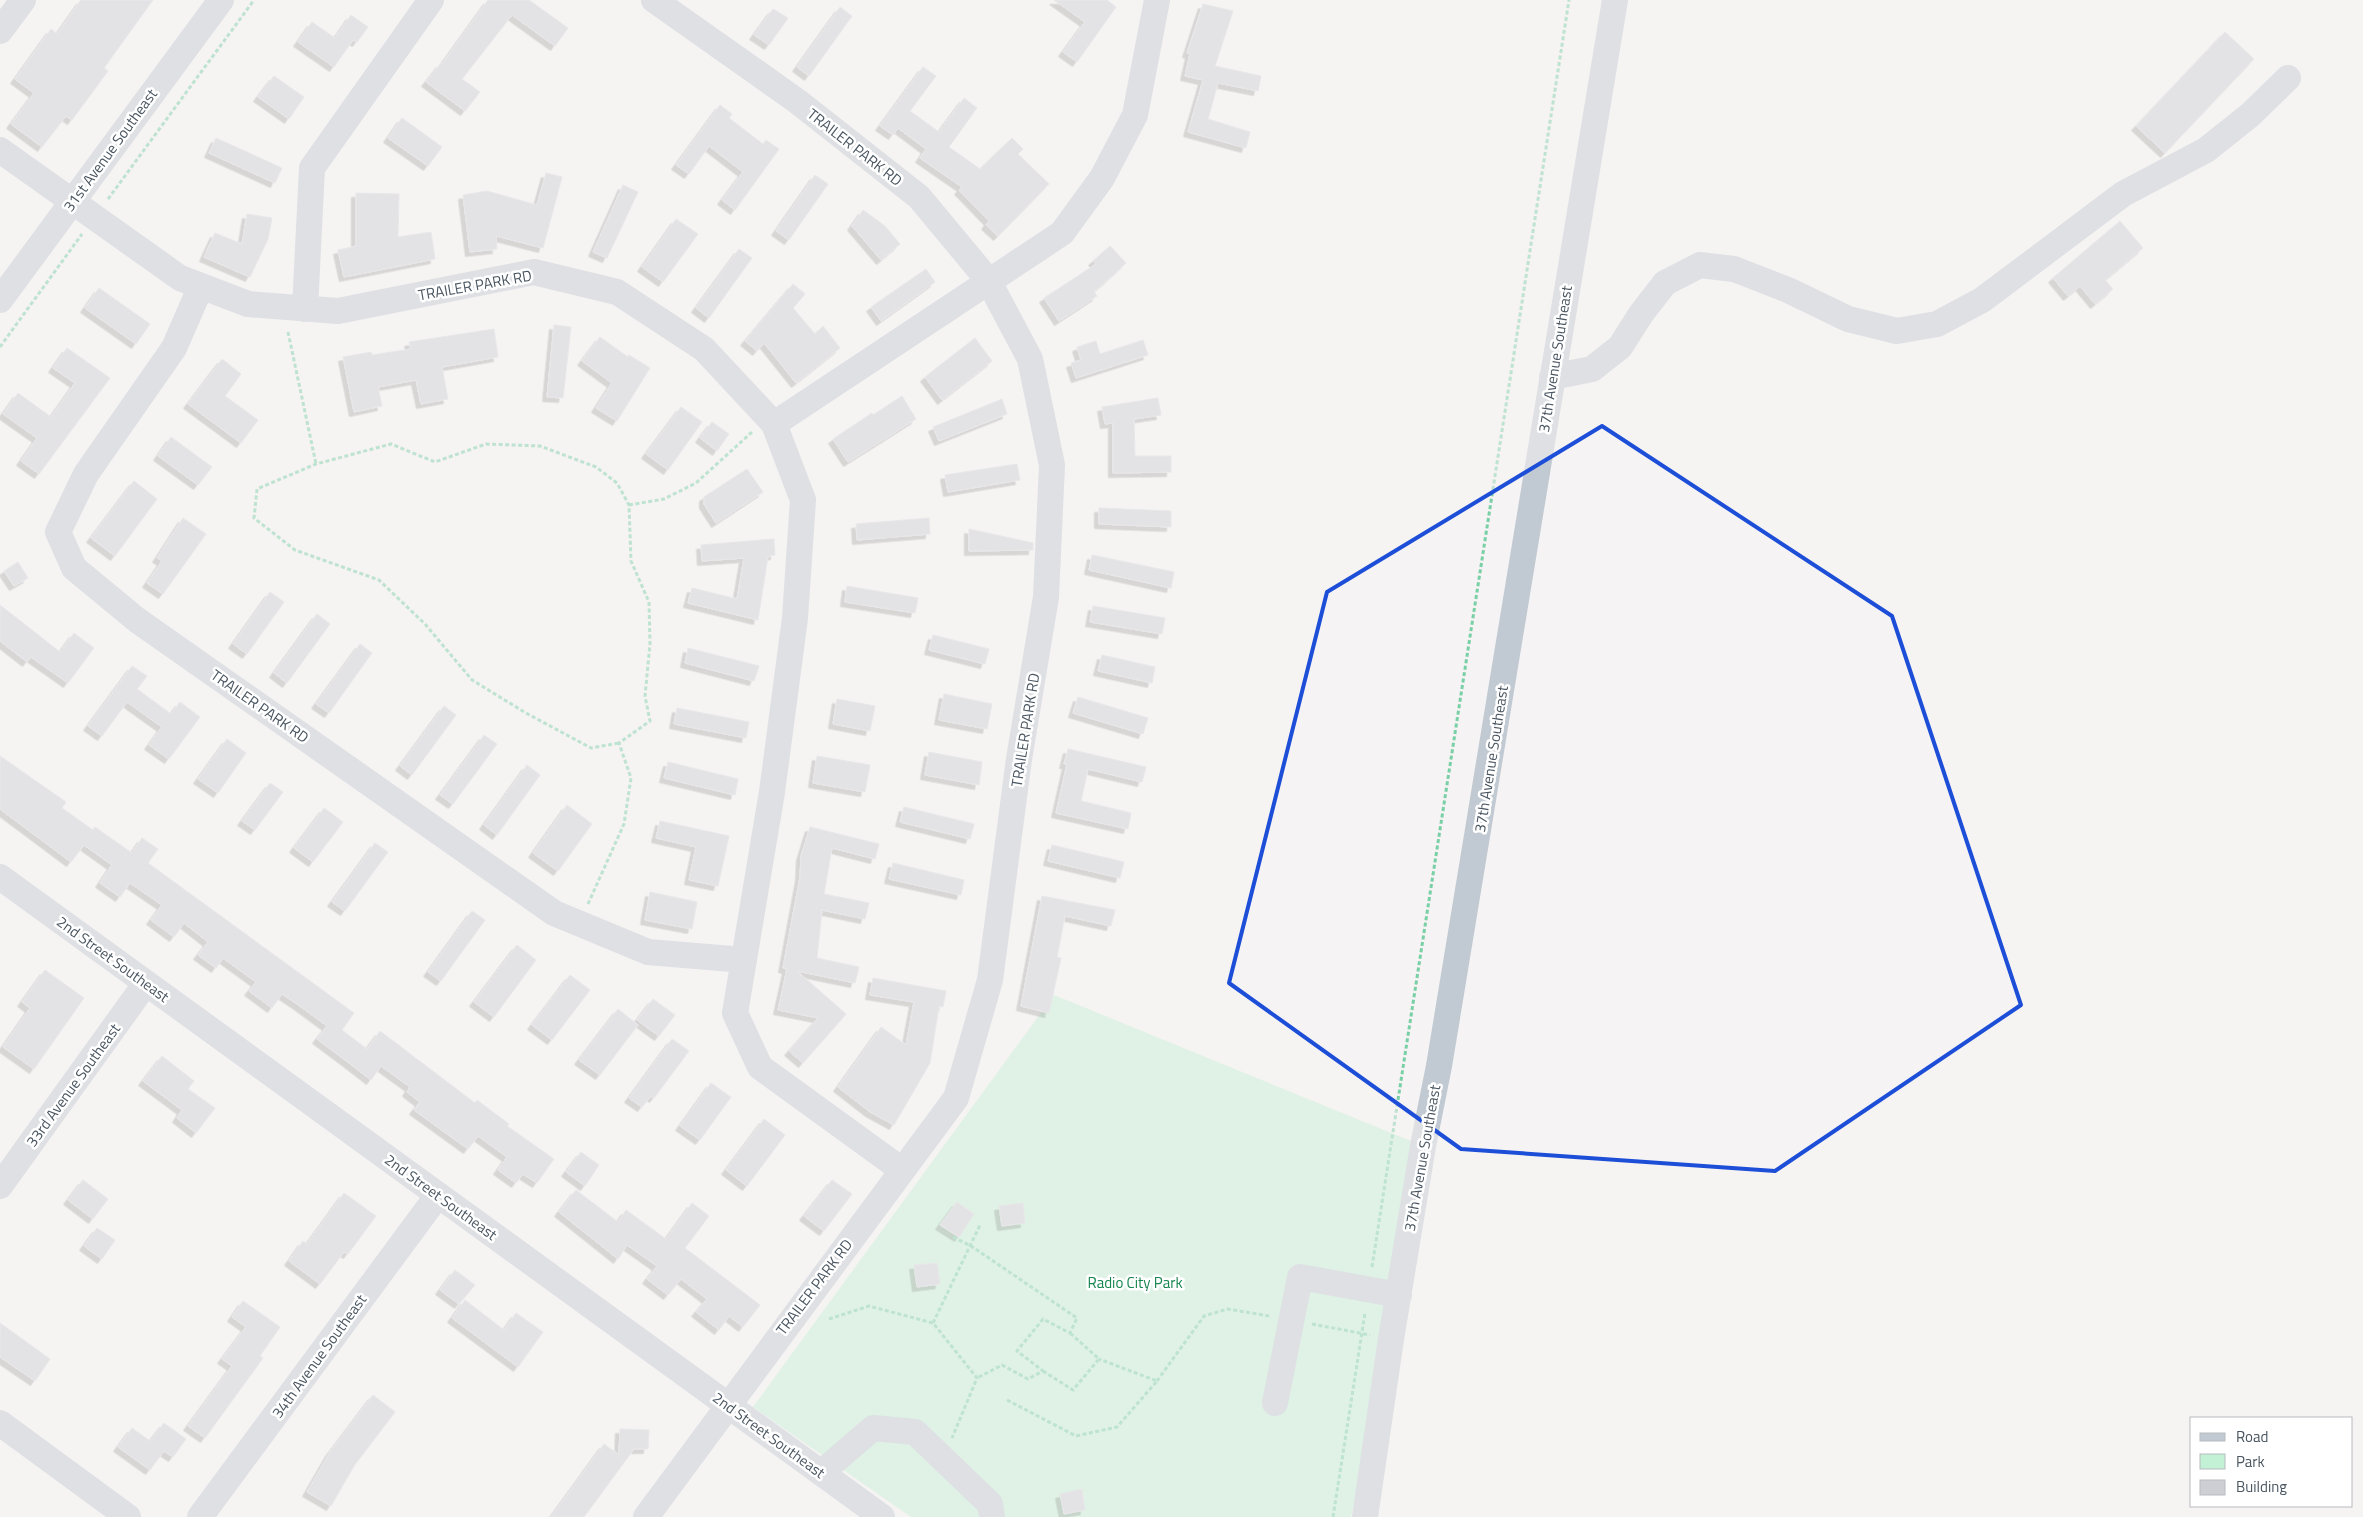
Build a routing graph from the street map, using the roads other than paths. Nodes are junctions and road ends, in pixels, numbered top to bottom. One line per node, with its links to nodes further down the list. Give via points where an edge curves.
1 (23, 0): 7 (street)
2 (221, 0): 10 (street, 31st Avenue Southeast)
3 (431, 0): 14 (street, via 312,168)
4 (654, 0): 11 (street, TRAILER PARK RD, via 797,101 919,197)
5 (1158, 0): 11 (street, via 1135,115 1102,178 1062,233)
6 (1615, 0): 15 (street, 37th Avenue Southeast)
7 (0, 31)
8 (2288, 78): 15 (street, via 2250,115 2206,150 2122,194 1982,300 1937,324 1896,331 1848,319 1734,269 1700,265 1665,283 1620,347 1592,369)
9 (0, 150): 10 (street, TRAILER PARK RD)
10 (72, 201): 12 (street, TRAILER PARK RD, via 180,278); 13 (street, 31st Avenue Southeast)
11 (988, 280): 16 (street); 20 (street, TRAILER PARK RD, via 1030,359 1052,465 1046,597 1019,759 990,980 956,1098)
12 (201, 286): 14 (street, TRAILER PARK RD, via 248,304); 18 (street, TRAILER PARK RD, via 174,348 86,474 58,532 74,568 137,620 554,912 648,952)
13 (0, 300)
14 (305, 308): 16 (street, TRAILER PARK RD, via 338,311 534,272 617,292 704,349)
15 (1552, 377): 23 (street, 37th Avenue Southeast)
16 (765, 426): 18 (street, TRAILER PARK RD, via 803,500 795,618 772,792)
17 (0, 877): 19 (street, 2nd Street Southeast)
18 (744, 960): 20 (street, TRAILER PARK RD, via 735,1013 760,1067)
19 (146, 983): 21 (street, 33rd Avenue Southeast); 22 (street, 2nd Street Southeast)
20 (902, 1170): 25 (street, TRAILER PARK RD)
21 (0, 1186)
22 (438, 1195): 25 (street, 2nd Street Southeast); 29 (street, 34th Avenue Southeast)
23 (1399, 1295): 24 (street, via 1300,1277); 33 (street, 37th Avenue Southeast)
24 (1275, 1403)
25 (727, 1404): 27 (street, 2nd Street Southeast); 30 (street, TRAILER PARK RD)
26 (0, 1423): 28 (street)
27 (821, 1473): 31 (street, 2nd Street Southeast); 32 (street, via 873,1428 915,1432 990,1504)
28 (128, 1517)
29 (200, 1517)
30 (646, 1517)
31 (882, 1517)
32 (992, 1517)
33 (1365, 1517)

